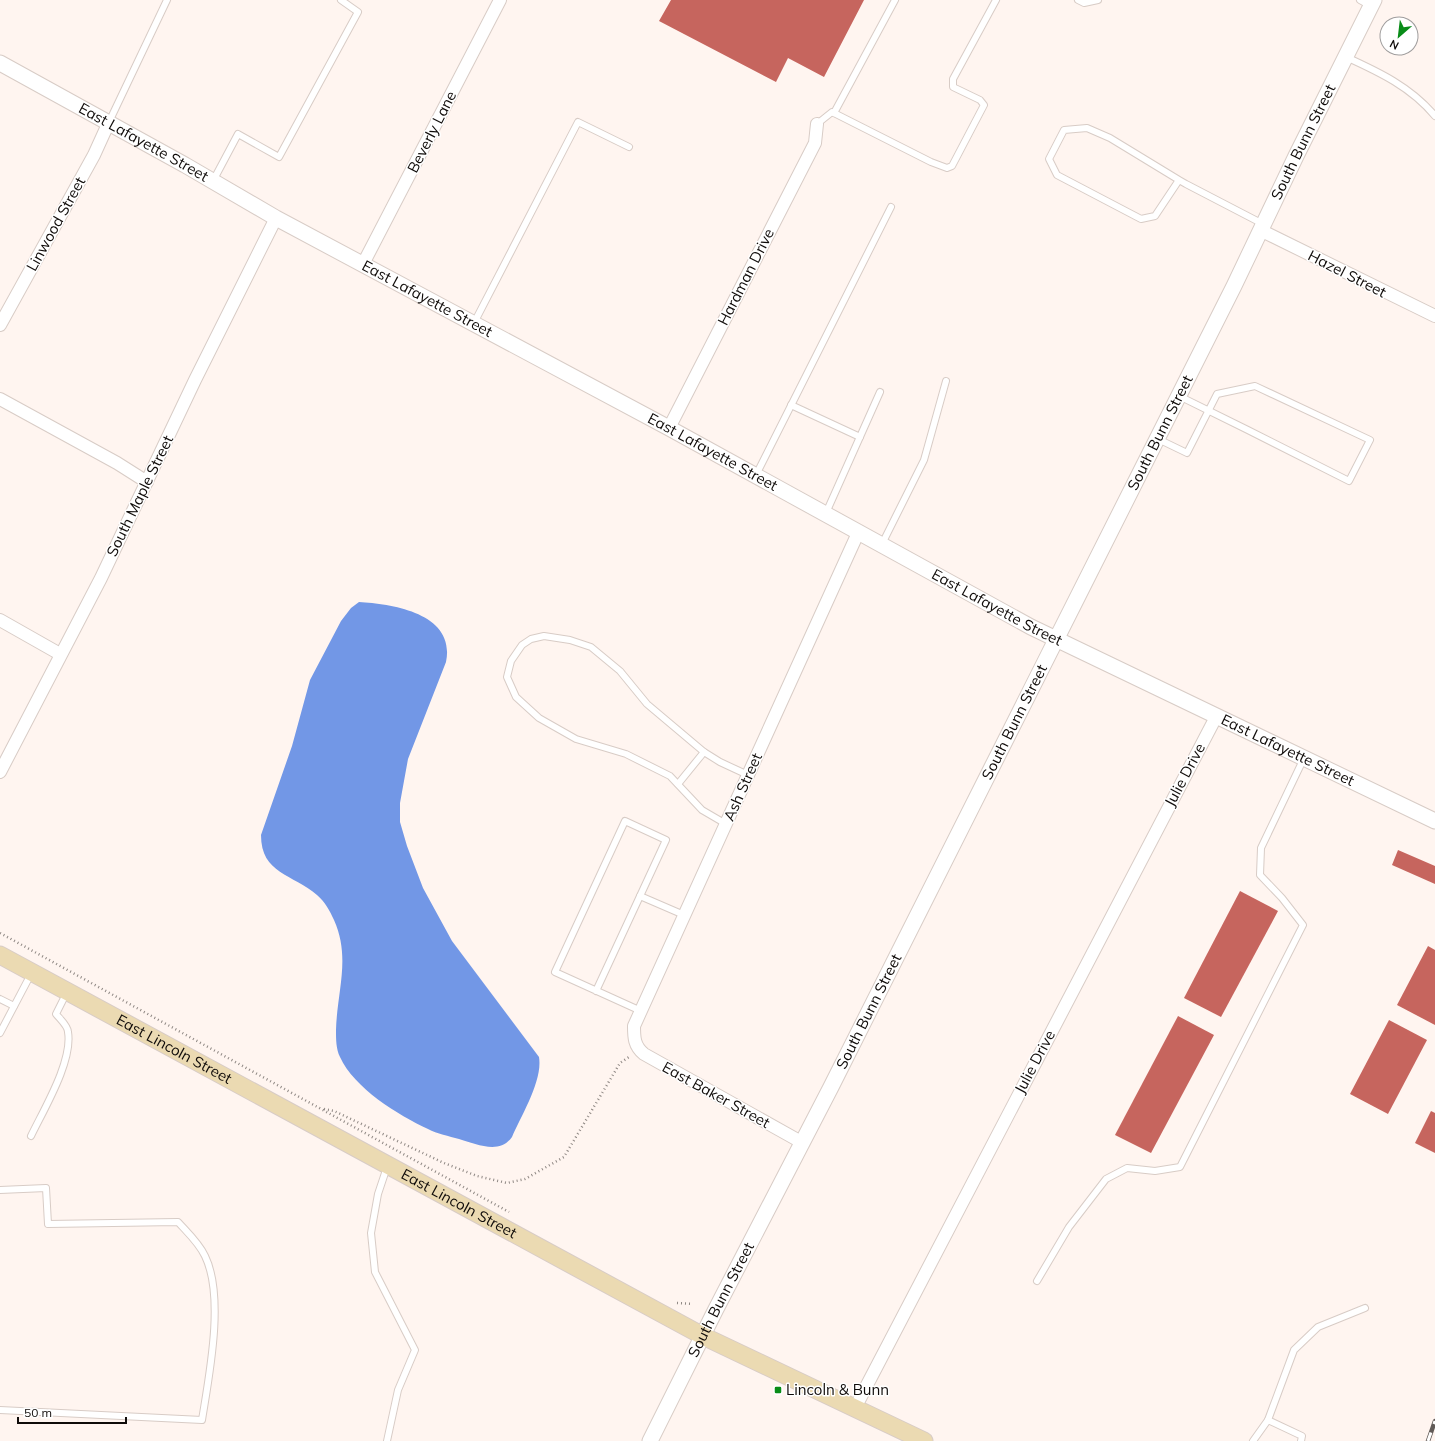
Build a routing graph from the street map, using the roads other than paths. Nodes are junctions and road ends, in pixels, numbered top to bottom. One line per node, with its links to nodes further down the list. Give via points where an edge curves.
1 (167, 0): 13 (lane)
2 (342, 0): 17 (lane, via 358,12 279,157 238,134)
3 (500, 0): 21 (street, Beverly Lane)
4 (895, 0): 11 (lane)
5 (996, 0): 11 (lane, via 953,79 952,87 980,100 984,105 952,166 947,168 931,162)
6 (1078, 0): 7 (lane, via 1084,3)
7 (1098, 0)
8 (1368, 2): 9 (street, South Bunn Street)
9 (1346, 57): 12 (lane, via 1390,77 1426,104); 20 (street, South Bunn Street)
10 (0, 63): 13 (street, East Lafayette Street)
11 (834, 113): 14 (lane)
12 (1435, 116)
13 (109, 122): 17 (street, East Lafayette Street); 24 (street, Linwood Street, via 94,155)
14 (817, 124): 31 (street, Hardman Drive, via 815,143)
15 (628, 147): 23 (lane, via 578,122)
16 (1180, 180): 16 (lane, via 1110,138 1087,128 1064,130 1049,159 1057,175 1141,219 1155,216); 20 (lane)
17 (213, 181): 19 (street, East Lafayette Street)
18 (891, 207): 29 (lane)
19 (276, 218): 21 (street, East Lafayette Street); 35 (street, South Maple Street)
20 (1261, 227): 22 (street, Hazel Street); 27 (street, South Bunn Street)
21 (364, 264): 23 (street, East Lafayette Street)
22 (1435, 316)
23 (474, 323): 31 (street, East Lafayette Street)
24 (0, 325)
25 (946, 381): 38 (lane, via 924,460)
26 (880, 392): 32 (lane)
27 (1178, 395): 30 (lane); 33 (street, South Bunn Street)
28 (0, 399): 35 (street)
29 (791, 405): 32 (lane); 34 (lane)
30 (1208, 410): 30 (lane, via 1349,481 1370,440 1255,386 1217,394); 33 (lane, via 1187,453)
31 (669, 428): 34 (street, East Lafayette Street)
32 (860, 437): 36 (lane)
33 (1156, 438): 40 (street, South Bunn Street)
34 (755, 476): 36 (street, East Lafayette Street)
35 (147, 482): 41 (street, South Maple Street, via 101,578)
36 (825, 515): 37 (street, East Lafayette Street)
37 (858, 533): 38 (street, East Lafayette Street); 46 (street, Ash Street)
38 (882, 546): 40 (street, East Lafayette Street)
39 (0, 620): 41 (street)
40 (1056, 640): 42 (street, East Lafayette Street); 62 (street, South Bunn Street)
41 (60, 654): 45 (street, South Maple Street)
42 (1216, 717): 44 (street, East Lafayette Street); 68 (street, Julie Drive)
43 (704, 752): 46 (lane); 47 (lane); 47 (lane, via 647,704 620,670 591,647 570,640 544,636 531,639 522,645 511,661 507,677 516,697 539,718 576,739 626,754 670,776)
44 (1304, 758): 48 (street, East Lafayette Street); 65 (lane, via 1261,848 1260,875 1282,898 1302,925 1180,1167 1155,1171 1127,1168 1106,1179 1069,1227)
45 (0, 772)
46 (748, 775): 49 (street, Ash Street)
47 (678, 784): 49 (lane, via 702,810)
48 (1435, 821)
49 (726, 824): 51 (street, Ash Street)
50 (640, 896): 51 (lane); 54 (lane); 54 (lane, via 666,840 625,821 555,972)
51 (684, 915): 58 (street, Ash Street)
52 (0, 955): 53 (main road, East Lincoln Street)
53 (32, 973): 55 (main road, East Lincoln Street); 57 (lane)
54 (596, 991): 58 (lane)
55 (68, 992): 61 (lane, via 56,1014 68,1030 68,1050 58,1080); 63 (main road, East Lincoln Street)
56 (0, 999): 57 (lane)
57 (14, 1006): 59 (lane)
58 (641, 1011): 60 (street, Ash Street, via 634,1026)
59 (0, 1033)
60 (637, 1046): 62 (street, East Baker Street, via 652,1059)
61 (31, 1136)
62 (803, 1143): 67 (street, South Bunn Street)
63 (388, 1165): 67 (main road, East Lincoln Street); 71 (lane, via 378,1194 370,1233 375,1272 415,1350 398,1390)
64 (0, 1190): 69 (lane, via 46,1188 48,1224 178,1222 205,1255 212,1282 214,1323 213,1350 202,1420)
65 (1037, 1281)
66 (1365, 1308): 70 (lane, via 1318,1327 1294,1350)
67 (703, 1336): 68 (main road, East Lincoln Street); 72 (street, South Bunn Street)
68 (855, 1408): 73 (main road, East Lincoln Street)
69 (0, 1410)
70 (1268, 1420): 74 (lane); 75 (lane, via 1302,1436)
71 (387, 1441)
72 (650, 1441)
73 (924, 1441)
74 (1253, 1441)
75 (1301, 1441)

